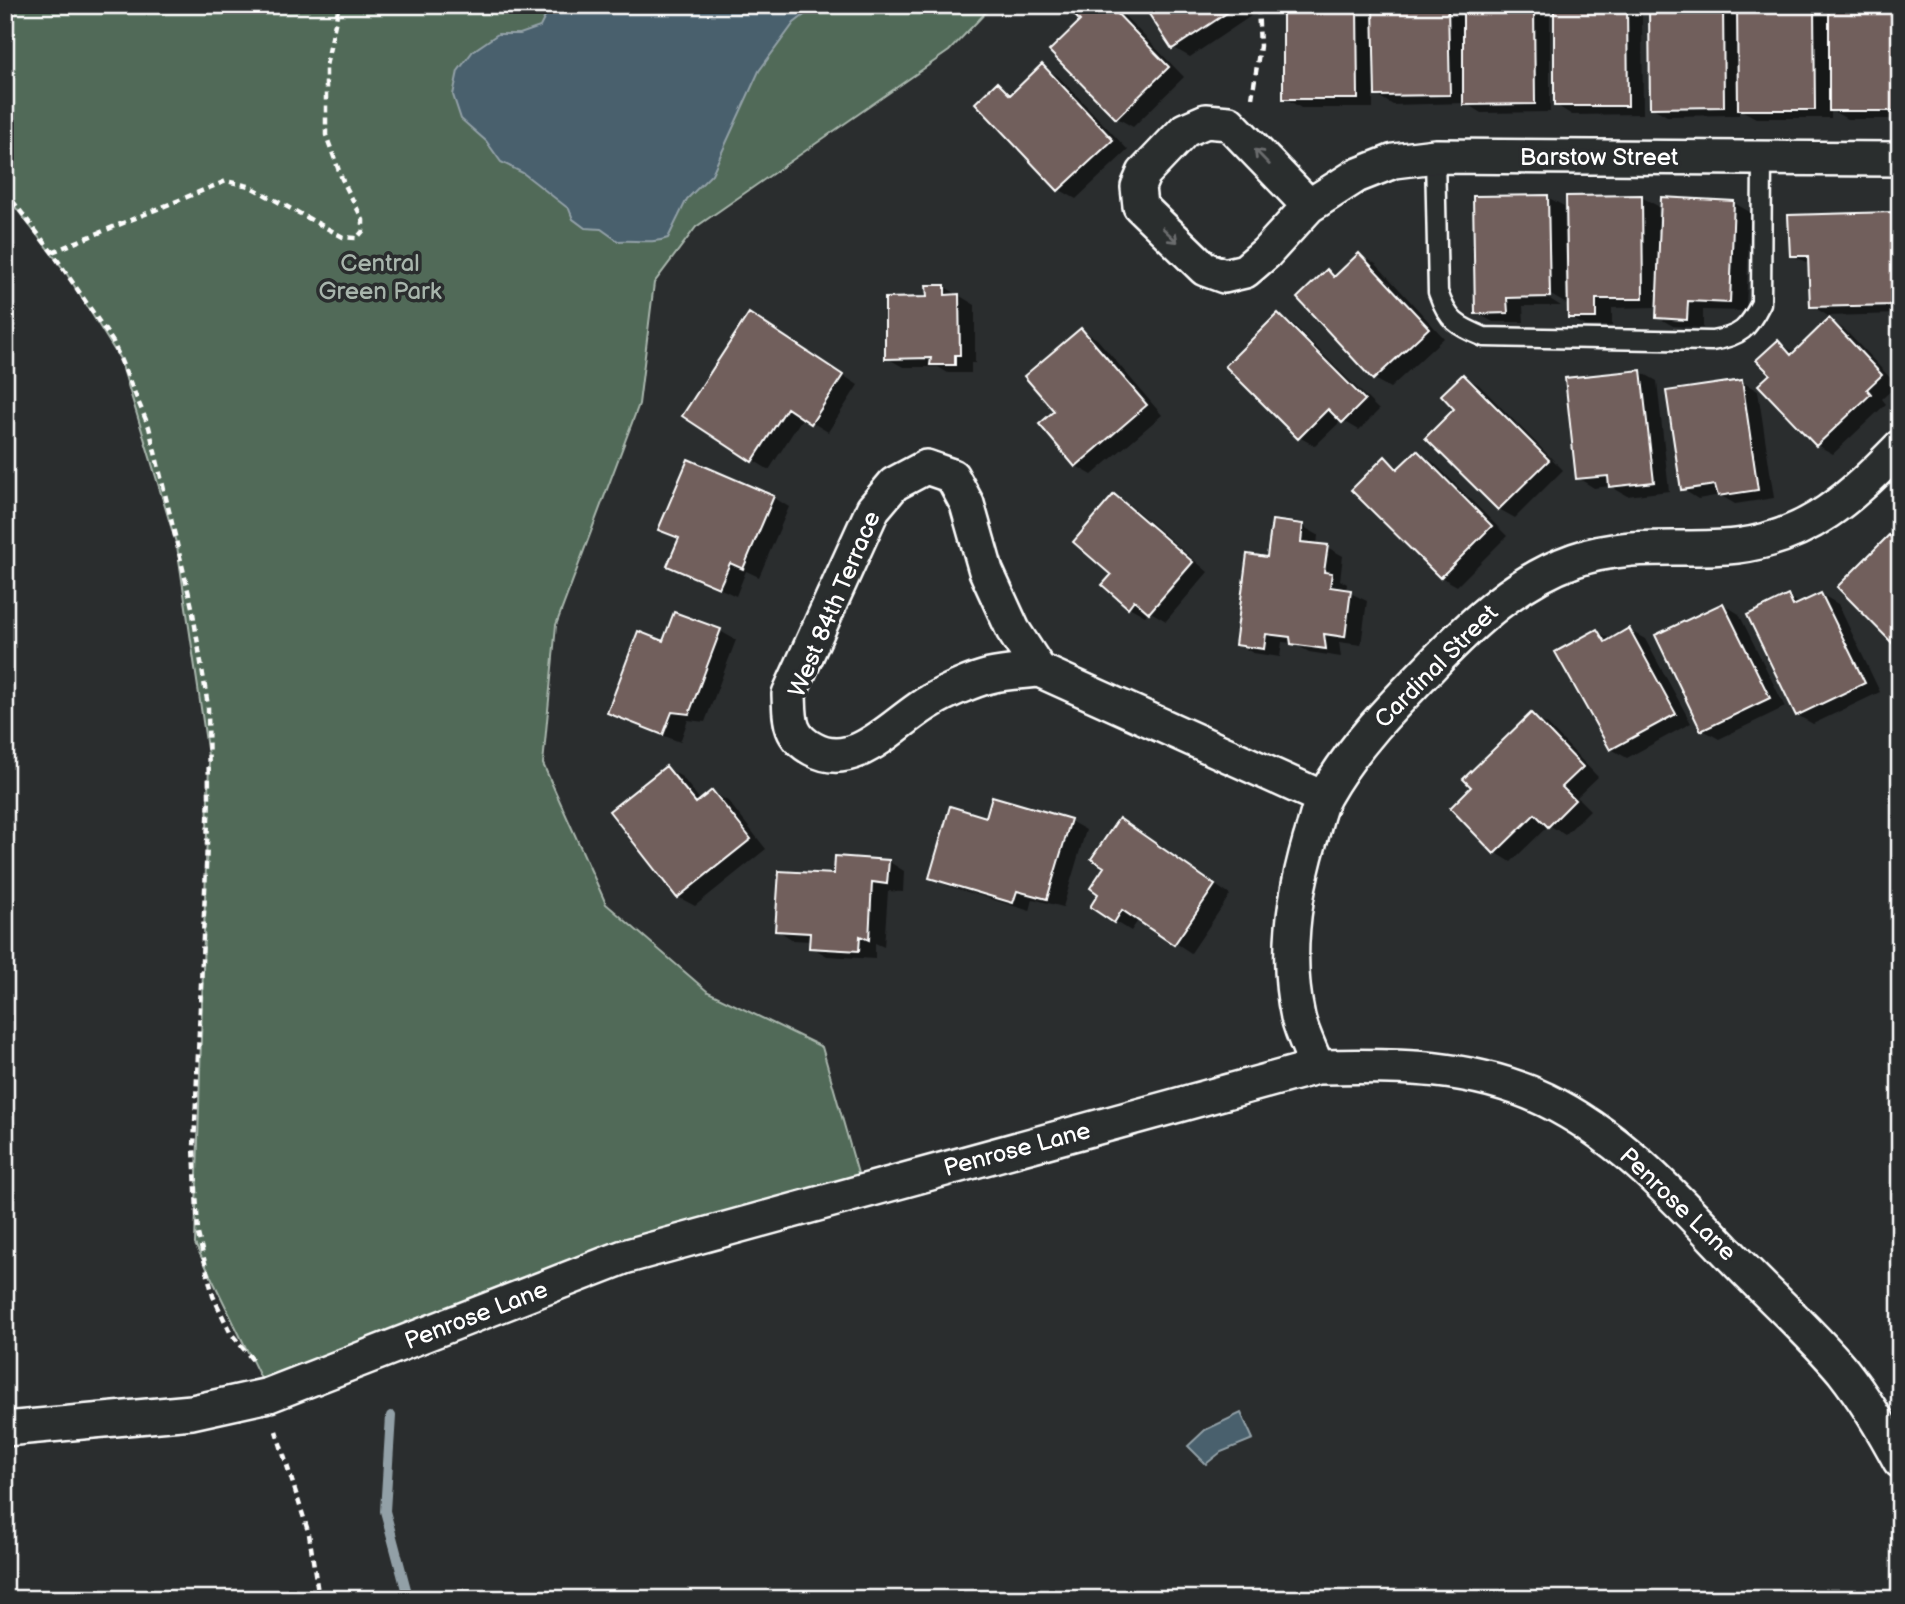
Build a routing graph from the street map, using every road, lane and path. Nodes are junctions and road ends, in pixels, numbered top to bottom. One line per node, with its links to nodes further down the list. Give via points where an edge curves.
1 (339, 5): 9 (path, via 326,66 326,135 363,220 357,238 343,237 249,186 226,181)
2 (1258, 5): 3 (path, via 1260,46 1252,97)
3 (1256, 106)
4 (1434, 156): 5 (street, Barstow Street); 5 (lane, via 1438,292 1445,312 1461,328 1484,337 1712,341 1733,337 1751,324 1761,303); 8 (street, Barstow Street, via 1394,161 1356,176)
5 (1762, 157): 6 (street, Barstow Street)
6 (1900, 159)
7 (5, 191): 9 (path)
8 (1309, 206): 8 (street, Barstow Street, one-way to 8, via 1229,123 1206,121 1185,130 1144,173 1138,187 1140,206 1205,269 1224,276 1245,271)
9 (52, 252): 14 (path, via 113,342 149,427 192,607 208,706 209,797 194,1147 198,1234 213,1296)
10 (1900, 447): 12 (street, Cardinal Street, via 1830,511 1787,536 1737,546 1615,550 1574,560 1514,590 1465,631 1385,713)
11 (1039, 670): 11 (street, West 84th Terrace, via 1013,630 986,571 967,503 952,476 926,467 894,484 873,509 789,694 790,726 804,745 822,755 850,754 930,701 990,676); 12 (street)
12 (1323, 798): 13 (street, Cardinal Street, via 1303,863 1292,921 1298,1018)
13 (1317, 1067): 14 (street, Penrose Lane, via 624,1257); 16 (street, Penrose Lane, via 1432,1069 1492,1080 1546,1100 1604,1135 1649,1171 1842,1370 1881,1424)
14 (269, 1395): 15 (street, Penrose Lane, via 192,1412); 17 (path, via 275,1429 309,1534)
15 (5, 1429)
16 (1900, 1461)
17 (319, 1599)

